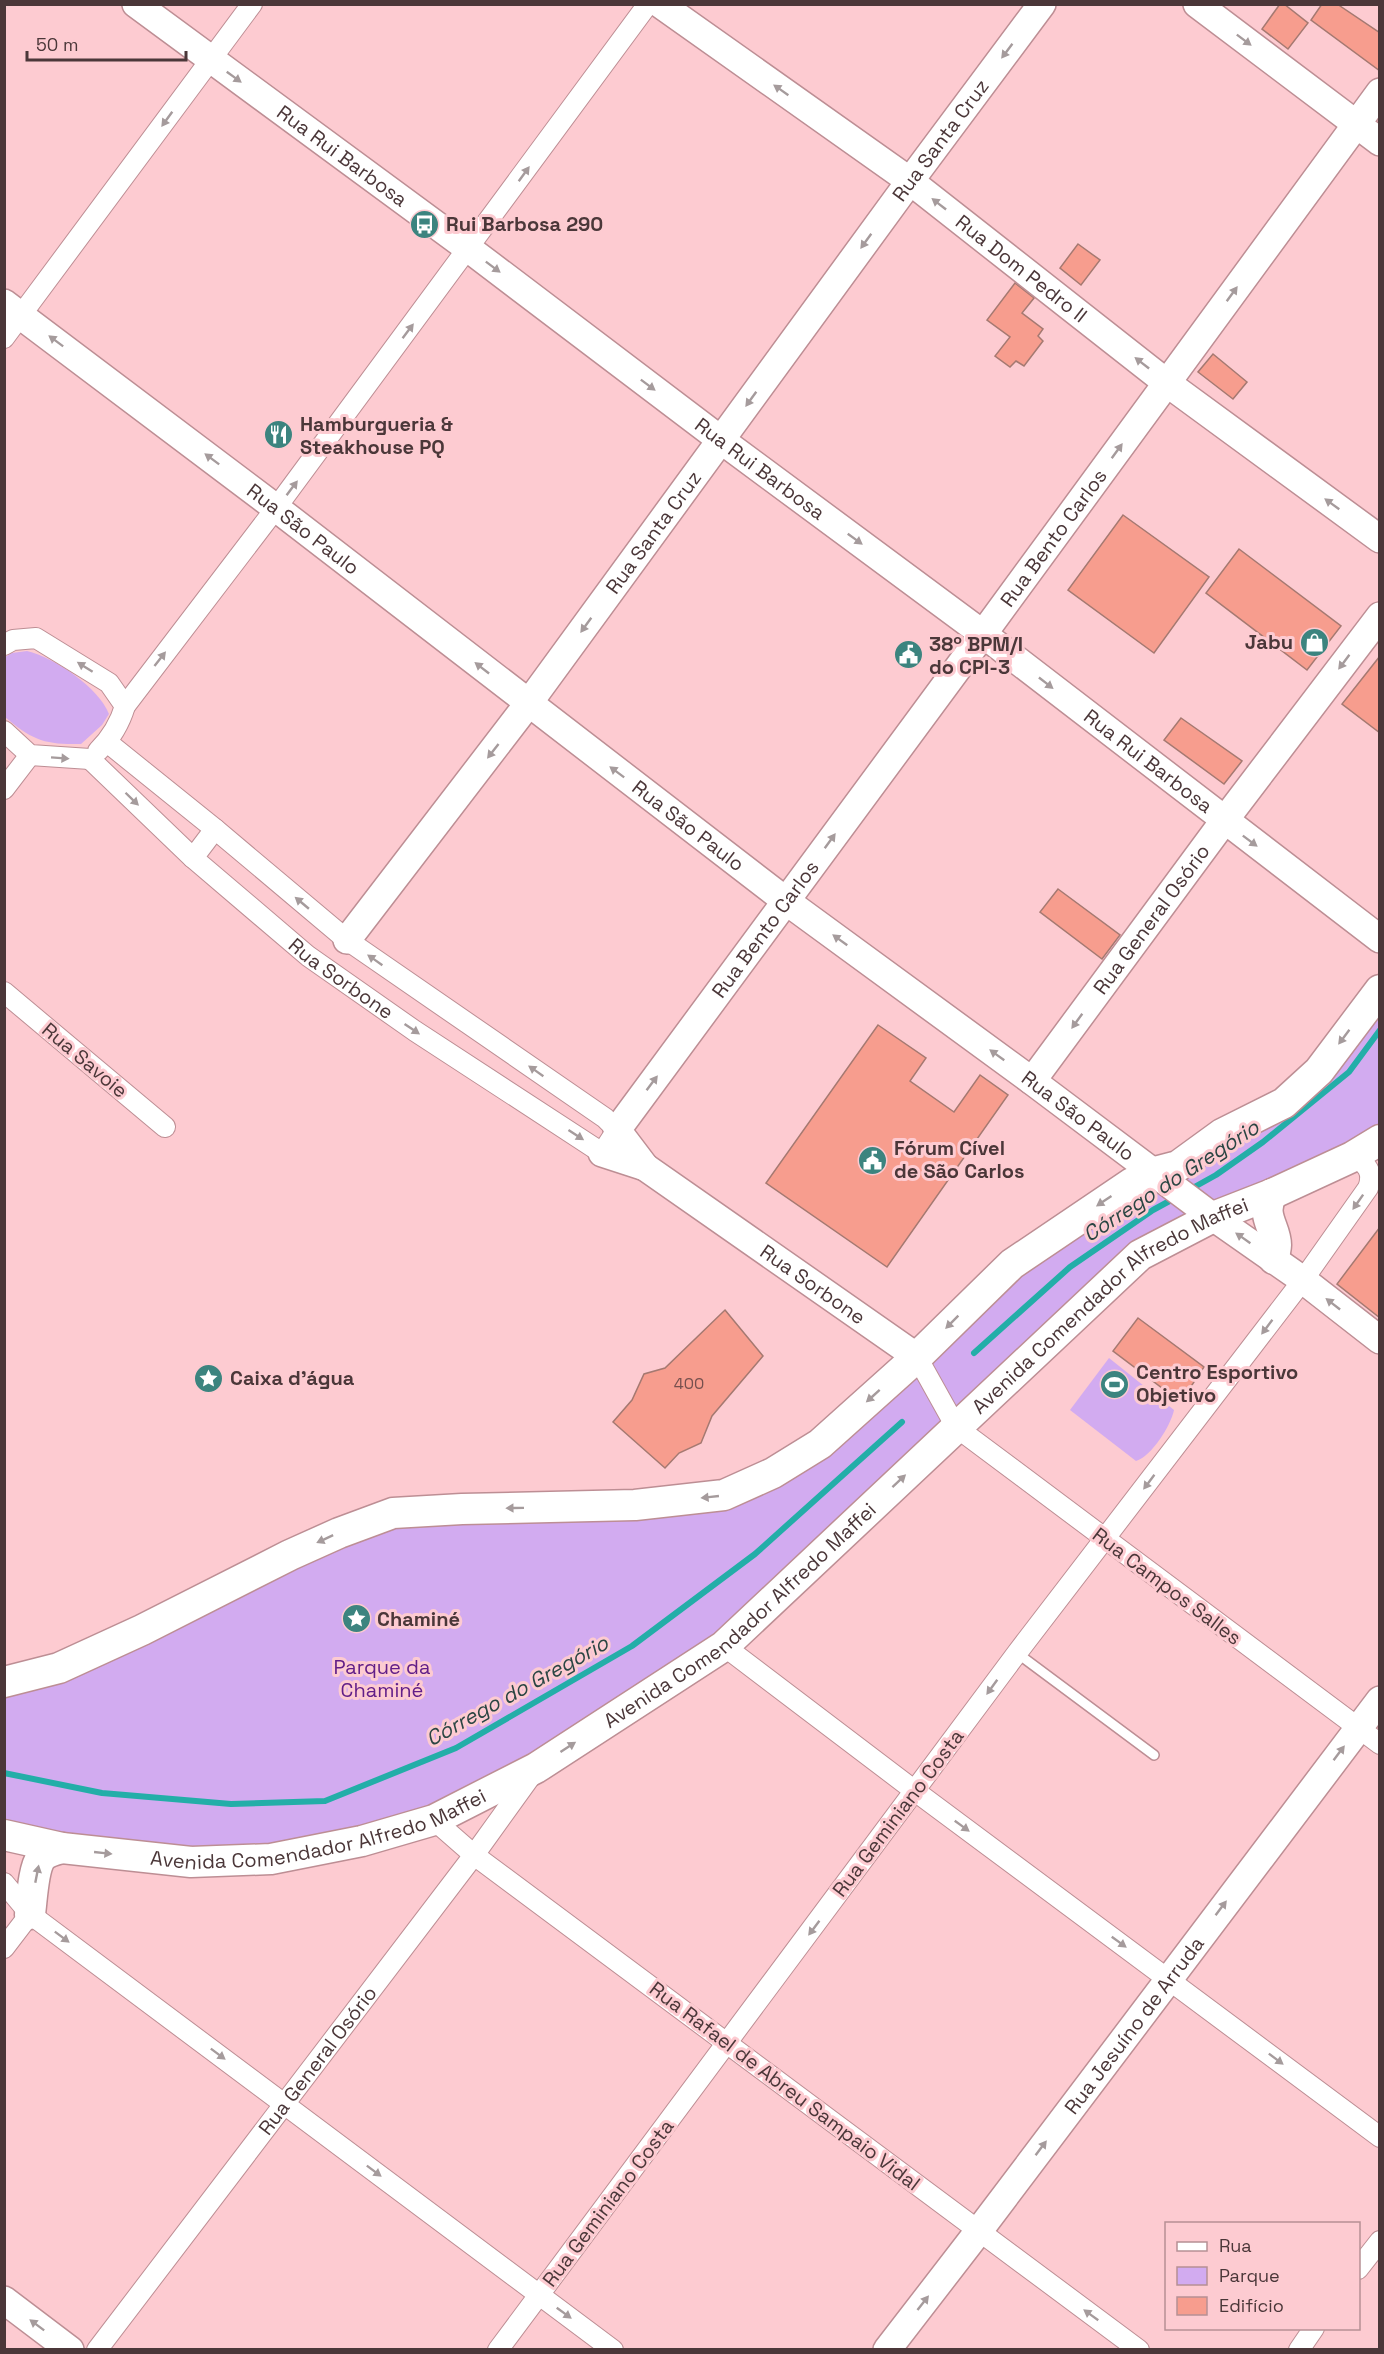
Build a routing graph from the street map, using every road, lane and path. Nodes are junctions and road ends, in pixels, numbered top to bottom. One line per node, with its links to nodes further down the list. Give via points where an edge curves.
1 (136, 4): 7 (street, Rua Rui Barbosa)
2 (252, 4): 7 (street)
3 (648, 4): 12 (street, one-way to 3)
4 (660, 4): 11 (street, Rua Dom Pedro II, one-way to 4)
5 (1042, 4): 11 (street, Rua Santa Cruz, one-way to 11)
6 (1197, 4): 9 (street, one-way to 9)
7 (210, 60): 12 (street, Rua Rui Barbosa, one-way to 12); 13 (street, one-way to 13)
8 (1380, 92): 9 (street, Rua Bento Carlos)
9 (1356, 124): 10 (street); 15 (street, Rua Bento Carlos, one-way to 9)
10 (1380, 142)
11 (909, 181): 15 (street, Rua Dom Pedro II, one-way to 11); 16 (street, Rua Santa Cruz, one-way to 16)
12 (469, 249): 16 (street, Rua Rui Barbosa, one-way to 16); 17 (street, one-way to 12)
13 (13, 309): 14 (street); 17 (street, Rua São Paulo, one-way to 13)
14 (4, 338)
15 (1167, 383): 18 (street, Rua Dom Pedro II, one-way to 15); 20 (street, Rua Bento Carlos, one-way to 15)
16 (721, 440): 20 (street, Rua Rui Barbosa, one-way to 20); 22 (street, Rua Santa Cruz, one-way to 22)
17 (276, 508): 22 (street, Rua São Paulo, one-way to 17); 23 (street, one-way to 17)
18 (1380, 538)
19 (1380, 616): 29 (street, Rua General Osório, one-way to 29)
20 (983, 634): 29 (street, Rua Rui Barbosa, one-way to 29); 32 (street, Rua Bento Carlos, one-way to 20)
21 (4, 645): 23 (street, one-way to 21, via 109,683 36,638)
22 (528, 704): 32 (street, Rua São Paulo, one-way to 22); 34 (street, Rua Santa Cruz, one-way to 34)
23 (125, 706): 25 (street)
24 (4, 732): 26 (street)
25 (107, 742): 27 (street); 30 (street, Rua Sorbone)
26 (30, 755): 27 (street, one-way to 27); 28 (street)
27 (90, 759): 31 (street, Rua Sorbone, one-way to 31)
28 (4, 789)
29 (1224, 820): 33 (street, Rua Rui Barbosa, one-way to 33); 37 (street, Rua General Osório, one-way to 37)
30 (215, 829): 31 (street); 34 (street, Rua Sorbone, one-way to 30)
31 (193, 858): 41 (street, Rua Sorbone, one-way to 41, via 308,956)
32 (786, 901): 37 (street, Rua São Paulo, one-way to 32); 39 (street, Rua Bento Carlos, one-way to 32)
33 (1380, 939)
34 (347, 940): 39 (street, Rua Sorbone, one-way to 34)
35 (1380, 990): 44 (main road, one-way to 44, via 1319,1071 1284,1103 1222,1134)
36 (4, 992): 38 (street, Rua Savoie)
37 (1032, 1081): 44 (street, Rua São Paulo)
38 (165, 1127)
39 (617, 1130): 41 (street); 43 (street, Rua Sorbone)
40 (1380, 1140): 42 (main road, Avenida Comendador Alfredo Maffei)
41 (602, 1153): 43 (street, Rua Sorbone)
42 (1352, 1157): 45 (main road, Avenida Comendador Alfredo Maffei); 48 (street, Rua Geminiano Costa, one-way to 48, via 1361,1160 1371,1180)
43 (645, 1167): 50 (street, Rua Sorbone)
44 (1159, 1175): 46 (street, Rua São Paulo); 50 (main road, one-way to 50, via 1132,1183 1012,1264)
45 (1272, 1194): 46 (main road, Avenida Comendador Alfredo Maffei); 47 (main road, via 1268,1202 1269,1224 1276,1244)
46 (1206, 1211): 47 (street, Rua São Paulo, one-way to 46); 51 (main road, Avenida Comendador Alfredo Maffei, via 1140,1255)
47 (1274, 1259): 48 (street, Rua São Paulo)
48 (1303, 1280): 49 (street, Rua São Paulo, one-way to 48); 52 (street, Rua Geminiano Costa, one-way to 52)
49 (1380, 1340)
50 (917, 1357): 51 (street, Rua Sorbone); 55 (main road, one-way to 55, via 820,1444 773,1473 724,1495 635,1505 393,1513 300,1551 59,1668)
51 (956, 1427): 52 (street, Rua Campos Salles); 53 (main road, Avenida Comendador Alfredo Maffei, one-way to 51)
52 (1105, 1540): 54 (street, Rua Geminiano Costa); 57 (street, Rua Campos Salles)
53 (724, 1646): 60 (main road, Avenida Comendador Alfredo Maffei, one-way to 53); 61 (street)
54 (1017, 1653): 59 (lane); 61 (street, Rua Geminiano Costa, one-way to 61)
55 (4, 1682)
56 (1380, 1700): 57 (street, Rua Jesuíno de Arruda)
57 (1358, 1728): 58 (street, Rua Campos Salles); 69 (street, Rua Jesuíno de Arruda, one-way to 57)
58 (1380, 1744)
59 (1154, 1755)
60 (536, 1768): 62 (main road, Avenida Comendador Alfredo Maffei); 65 (street, Rua General Osório)
61 (915, 1791): 69 (street, one-way to 69); 70 (street, Rua Geminiano Costa, one-way to 70)
62 (434, 1820): 64 (main road, Avenida Comendador Alfredo Maffei, one-way to 62, via 191,1862 271,1859 362,1841); 65 (street, Rua Rafael de Abreu Sampaio Vidal)
63 (4, 1834): 64 (main road, Avenida Comendador Alfredo Maffei)
64 (62, 1848): 67 (main road, one-way to 64, via 40,1859)
65 (474, 1855): 70 (street, Rua Rafael de Abreu Sampaio Vidal); 71 (street, Rua General Osório)
66 (4, 1883): 67 (street)
67 (30, 1914): 68 (street); 71 (street, one-way to 71)
68 (4, 1947)
69 (1168, 1978): 72 (street, one-way to 72); 73 (street, Rua Jesuíno de Arruda, one-way to 69)
70 (728, 2042): 73 (street, Rua Rafael de Abreu Sampaio Vidal); 76 (street, Rua Geminiano Costa)
71 (285, 2104): 76 (street, one-way to 76); 80 (street, Rua General Osório)
72 (1380, 2137)
73 (978, 2232): 83 (street, Rua Jesuíno de Arruda, one-way to 73); 84 (street, Rua Rafael de Abreu Sampaio Vidal, one-way to 73)
74 (1380, 2241): 75 (street)
75 (1360, 2268)
76 (540, 2295): 81 (street, Rua Geminiano Costa); 82 (street, one-way to 82)
77 (4, 2300): 79 (street, one-way to 77)
78 (1313, 2330): 85 (street)
79 (69, 2349)
80 (97, 2349)
81 (498, 2349)
82 (613, 2349)
83 (887, 2349)
84 (1138, 2349)
85 (1299, 2349)

